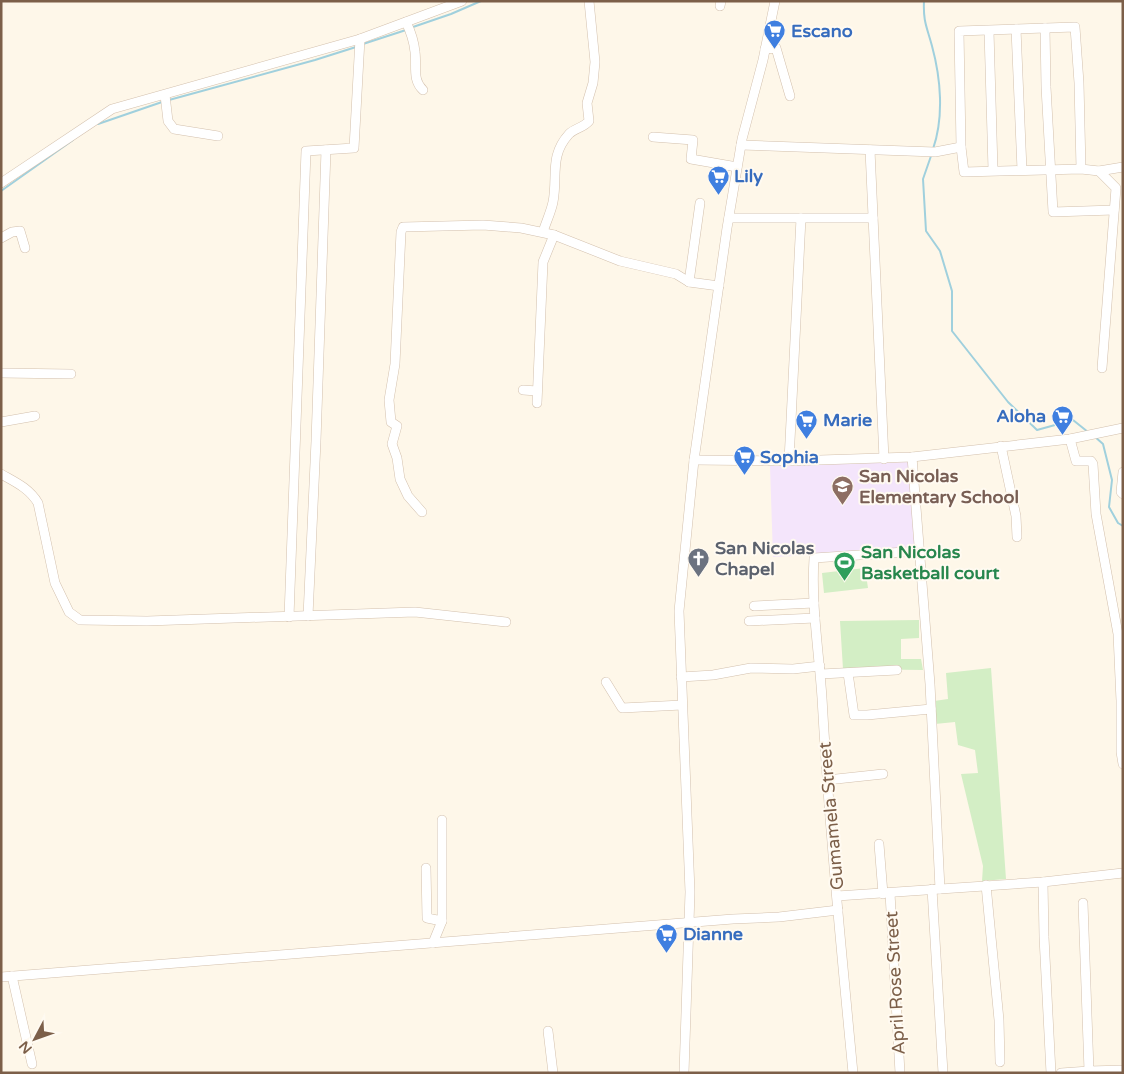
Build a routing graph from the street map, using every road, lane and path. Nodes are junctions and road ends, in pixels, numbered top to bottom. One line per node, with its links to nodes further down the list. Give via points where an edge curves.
1 (462, 1): 4 (street)
2 (589, 1): 32 (street, via 595,62 587,104 589,121 569,134 557,153 554,201)
3 (775, 1): 9 (street)
4 (406, 22): 8 (street); 10 (street, via 412,35 417,83)
5 (1045, 28): 6 (street); 21 (street, via 1075,27); 24 (street)
6 (1016, 29): 7 (street); 23 (street)
7 (989, 31): 18 (street, via 959,31); 22 (street)
8 (360, 39): 11 (street); 16 (street, via 354,148)
9 (765, 49): 12 (street, via 776,48); 15 (street)
10 (423, 90)
11 (165, 94): 13 (street, via 168,120 174,129); 26 (street, via 112,109)
12 (790, 96)
13 (218, 136)
14 (654, 137): 20 (street, via 693,140 692,159)
15 (741, 145): 17 (street); 20 (street)
16 (326, 150): 61 (street, via 306,151); 62 (street)
17 (870, 150): 18 (street); 31 (street)
18 (962, 152): 22 (street, via 964,172)
19 (1123, 167): 25 (street)
20 (737, 168): 29 (street)
21 (1081, 169): 24 (street); 25 (street)
22 (993, 170): 23 (street)
23 (1022, 170): 24 (street)
24 (1052, 170): 28 (street, via 1053,212)
25 (1099, 171): 28 (street, via 1116,188)
26 (1, 183)
27 (700, 203): 36 (street)
28 (1114, 210): 38 (street)
29 (729, 218): 30 (street); 37 (street)
30 (801, 218): 31 (street); 52 (street)
31 (873, 218): 50 (street)
32 (543, 232): 33 (street); 56 (street, via 483,225 402,228 389,400 392,422 397,426 392,444 400,479 408,496)
33 (554, 235): 36 (street, via 620,261 676,274); 42 (street, via 543,262)
34 (1, 238): 35 (street, via 20,231)
35 (25, 248)
36 (689, 282): 37 (street)
37 (720, 286): 51 (street)
38 (1102, 368)
39 (1, 373): 40 (street)
40 (71, 374)
41 (523, 390): 42 (street)
42 (537, 390): 43 (street)
43 (537, 403)
44 (35, 416): 45 (street)
45 (1, 422)
46 (1123, 428): 47 (street)
47 (1070, 438): 48 (street); 73 (street, via 1076,461 1091,461 1093,464 1096,514 1118,634)
48 (1001, 446): 49 (street); 57 (street, via 1016,516)
49 (912, 457): 50 (street); 58 (street)
50 (884, 459): 52 (street)
51 (694, 460): 52 (street); 69 (street, via 679,611)
52 (789, 461)
53 (1123, 472): 55 (street)
54 (1, 474): 61 (street, via 24,487 38,503 55,583 69,612 80,620)
55 (1123, 494)
56 (422, 512)
57 (1017, 538)
58 (920, 551): 59 (street, Gumamela Street, via 814,558); 72 (street)
59 (814, 604): 60 (street); 63 (street, Gumamela Street)
60 (754, 606)
61 (289, 616): 62 (street)
62 (308, 616): 65 (street, via 415,612)
63 (815, 618): 64 (street); 66 (street, Gumamela Street)
64 (749, 621)
65 (506, 622)
66 (820, 670): 68 (street); 69 (street, via 751,668); 75 (street, Gumamela Street)
67 (897, 670): 68 (street)
68 (848, 673): 72 (street, via 854,715)
69 (681, 677): 71 (street)
70 (606, 682): 71 (street, via 622,708)
71 (682, 705): 88 (street)
72 (931, 710): 82 (street)
73 (1123, 764)
74 (883, 774): 75 (street)
75 (827, 780): 84 (street, Gumamela Street)
76 (442, 820): 87 (street)
77 (879, 844): 83 (street, April Rose Street)
78 (426, 868): 87 (street, via 426,918)
79 (1123, 873): 80 (street)
80 (1043, 882): 81 (street); 102 (street)
81 (986, 885): 82 (street); 93 (street)
82 (936, 889): 83 (street); 101 (street)
83 (886, 893): 84 (street); 100 (street, April Rose Street)
84 (837, 896): 86 (street, Gumamela Street)
85 (1082, 902): 96 (street)
86 (838, 910): 88 (street); 99 (street, Gumamela Street)
87 (442, 921): 89 (street)
88 (690, 923): 89 (street); 98 (street)
89 (433, 943): 90 (street)
90 (12, 976): 91 (street); 94 (street)
91 (1, 977)
92 (548, 1031): 97 (street)
93 (1000, 1062)
94 (32, 1064)
95 (1123, 1070): 96 (street)
96 (1089, 1071): 103 (street)
97 (553, 1073)
98 (684, 1073)
99 (853, 1073)
100 (900, 1073)
101 (943, 1073)
102 (1051, 1073)
103 (1061, 1073)

